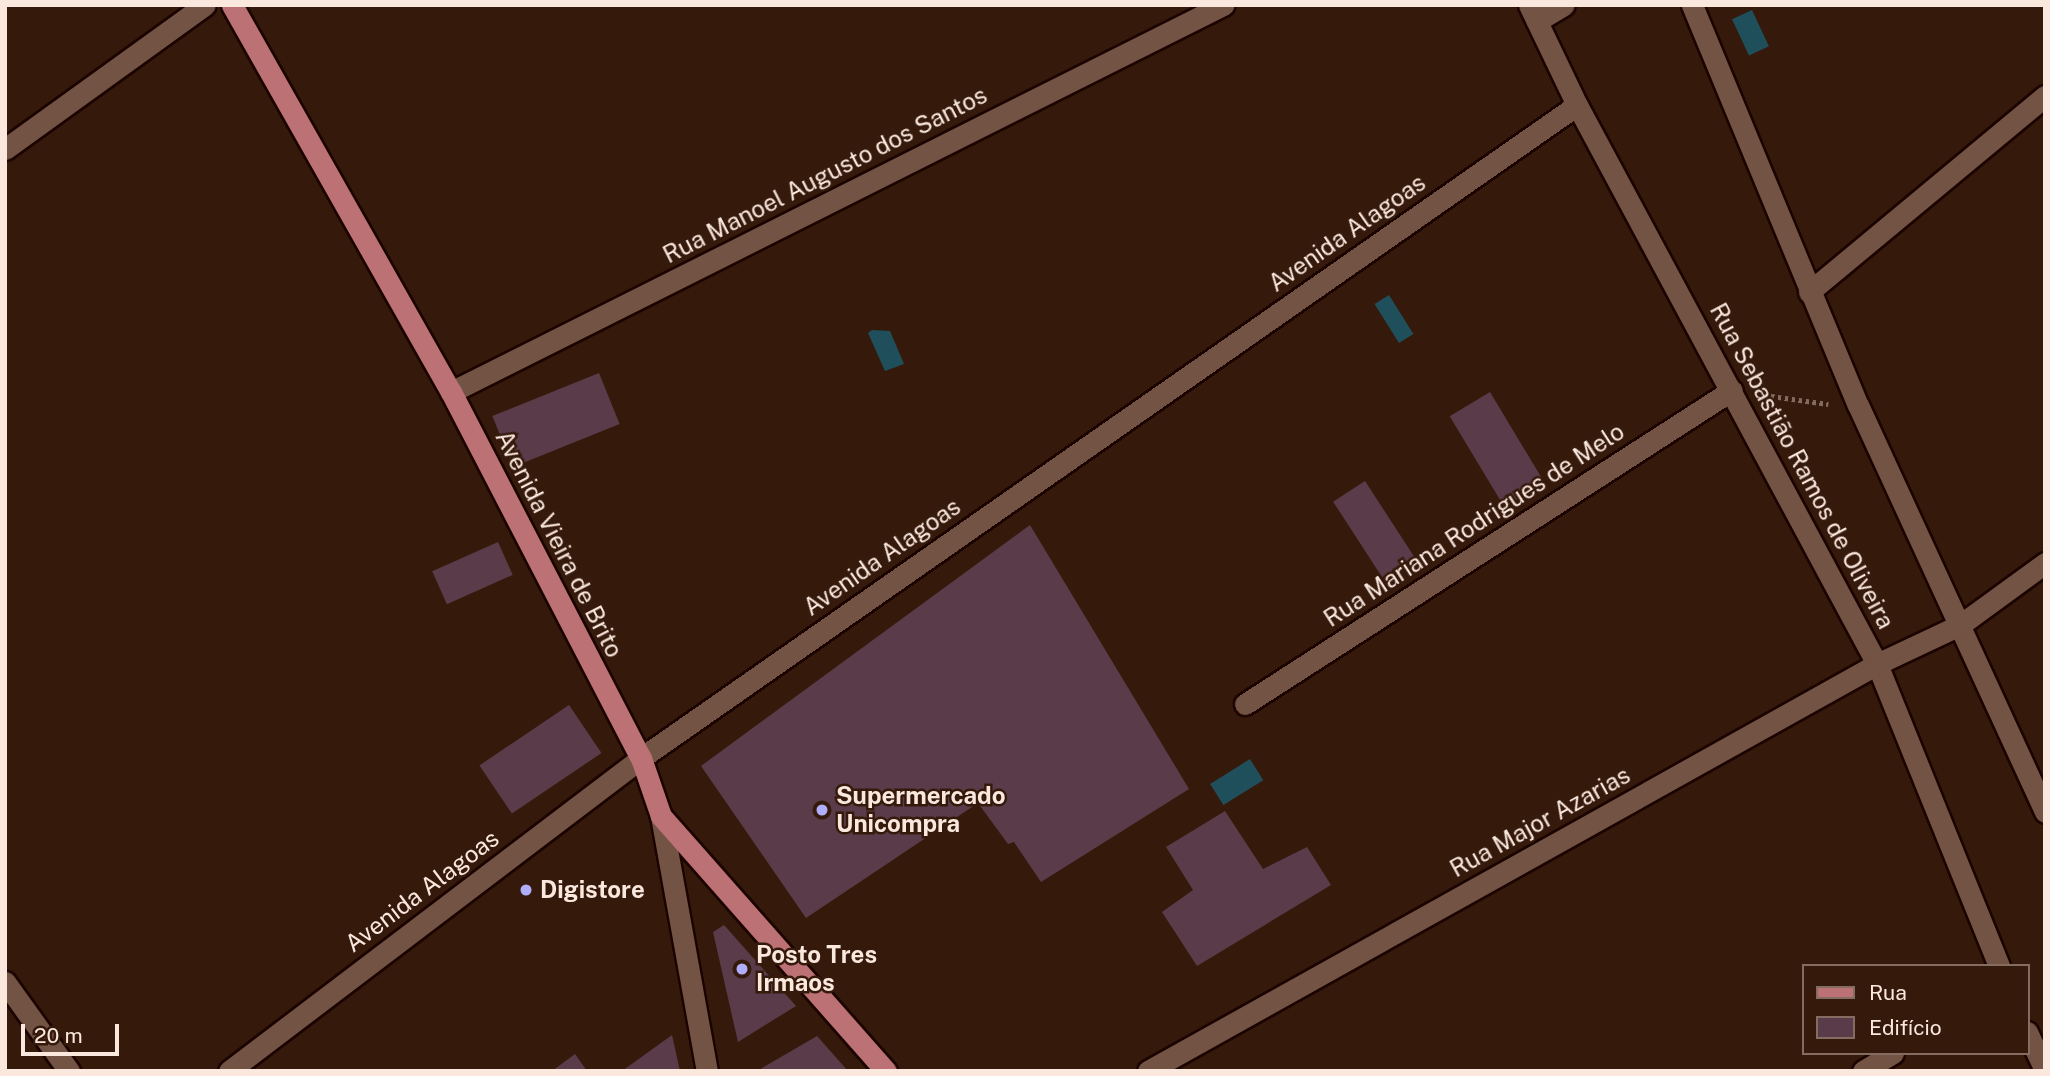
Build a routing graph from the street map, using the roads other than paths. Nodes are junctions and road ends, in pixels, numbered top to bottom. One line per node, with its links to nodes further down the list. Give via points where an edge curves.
1 (205, 5): 9 (street)
2 (232, 5): 12 (main road, Avenida Vieira de Brito)
3 (1223, 5): 12 (street, Rua Manoel Augusto dos Santos)
4 (1564, 5): 6 (street)
5 (1692, 5): 10 (street)
6 (1533, 13): 8 (street, Rua Sebastião Ramos de Oliveira)
7 (2045, 96): 10 (street)
8 (1577, 105): 11 (street, Rua Sebastião Ramos de Oliveira); 17 (street, Avenida Alagoas)
9 (5, 149)
10 (1809, 292): 14 (street)
11 (1732, 390): 15 (street, Rua Sebastião Ramos de Oliveira); 16 (street, Rua Mariana Rodrigues de Melo)
12 (451, 392): 17 (main road, Avenida Vieira de Brito)
13 (2045, 562): 14 (street, Rua Major Azarias)
14 (1960, 625): 15 (street, Rua Major Azarias); 18 (street)
15 (1877, 664): 20 (street, Rua Sebastião Ramos de Oliveira); 29 (street, Rua Major Azarias)
16 (1245, 704)
17 (641, 758): 19 (main road, Avenida Vieira de Brito); 26 (street, Avenida Alagoas)
18 (2045, 812)
19 (661, 816): 27 (street); 28 (main road, Avenida Vieira de Brito)
20 (1997, 964)
21 (5, 982): 25 (street)
22 (2029, 1036): 24 (street)
23 (1890, 1055): 30 (street)
24 (2045, 1070)
25 (69, 1071)
26 (229, 1071)
27 (707, 1071)
28 (886, 1071)
29 (1148, 1071)
30 (1863, 1071)

